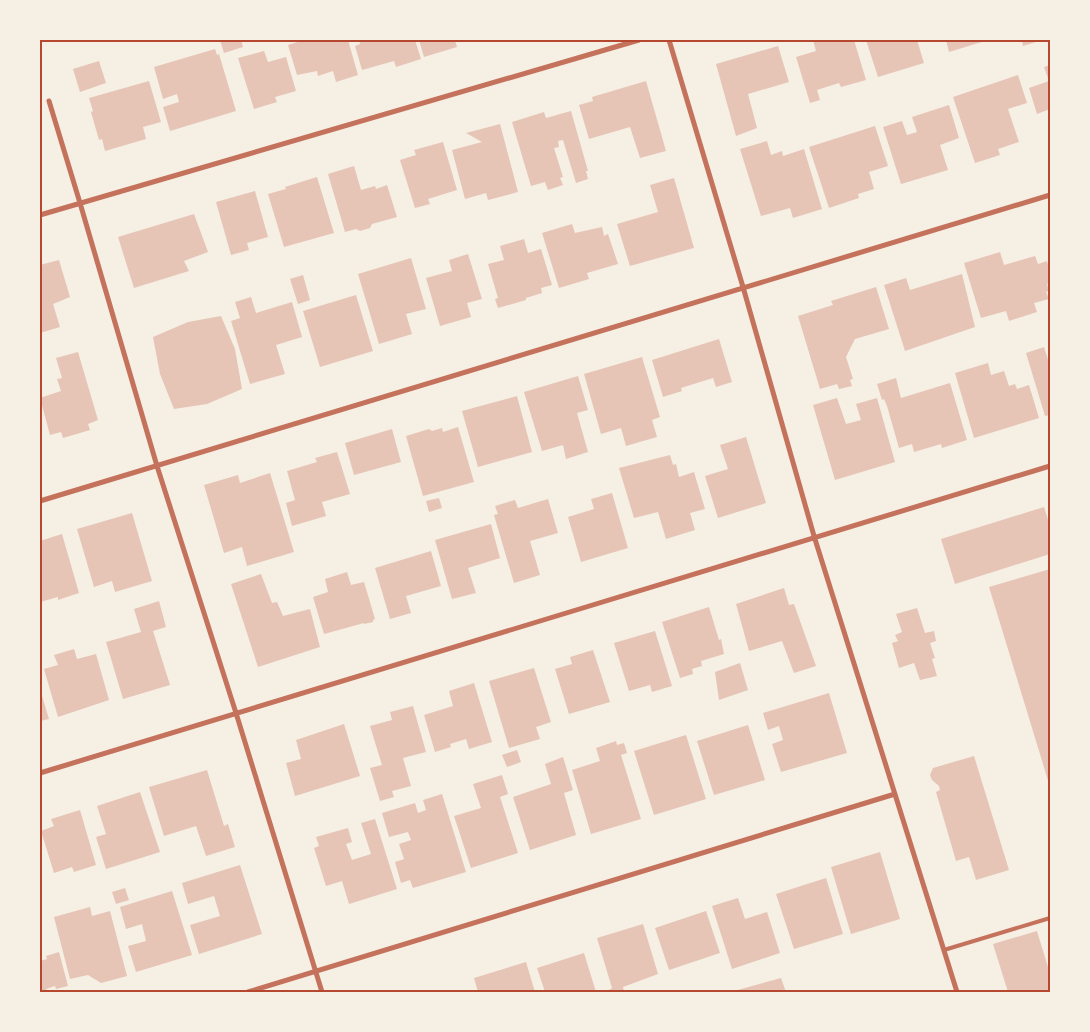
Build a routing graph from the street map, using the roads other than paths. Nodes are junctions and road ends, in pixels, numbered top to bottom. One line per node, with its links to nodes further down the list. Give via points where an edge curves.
1 (640, 40): 5 (street)
2 (669, 40): 7 (street)
3 (49, 101): 5 (street)
4 (1050, 196): 7 (street)
5 (80, 203): 6 (street); 8 (street)
6 (40, 215)
7 (743, 288): 8 (street); 11 (street)
8 (157, 466): 10 (street); 12 (street)
9 (1050, 466): 11 (street)
10 (40, 500)
11 (814, 536): 12 (street); 14 (street)
12 (236, 713): 13 (street); 17 (street)
13 (40, 772)
14 (895, 794): 16 (street); 17 (street)
15 (1050, 918): 16 (lane)
16 (944, 950): 20 (street)
17 (316, 971): 18 (street); 19 (street)
18 (248, 992)
19 (322, 992)
20 (957, 992)

